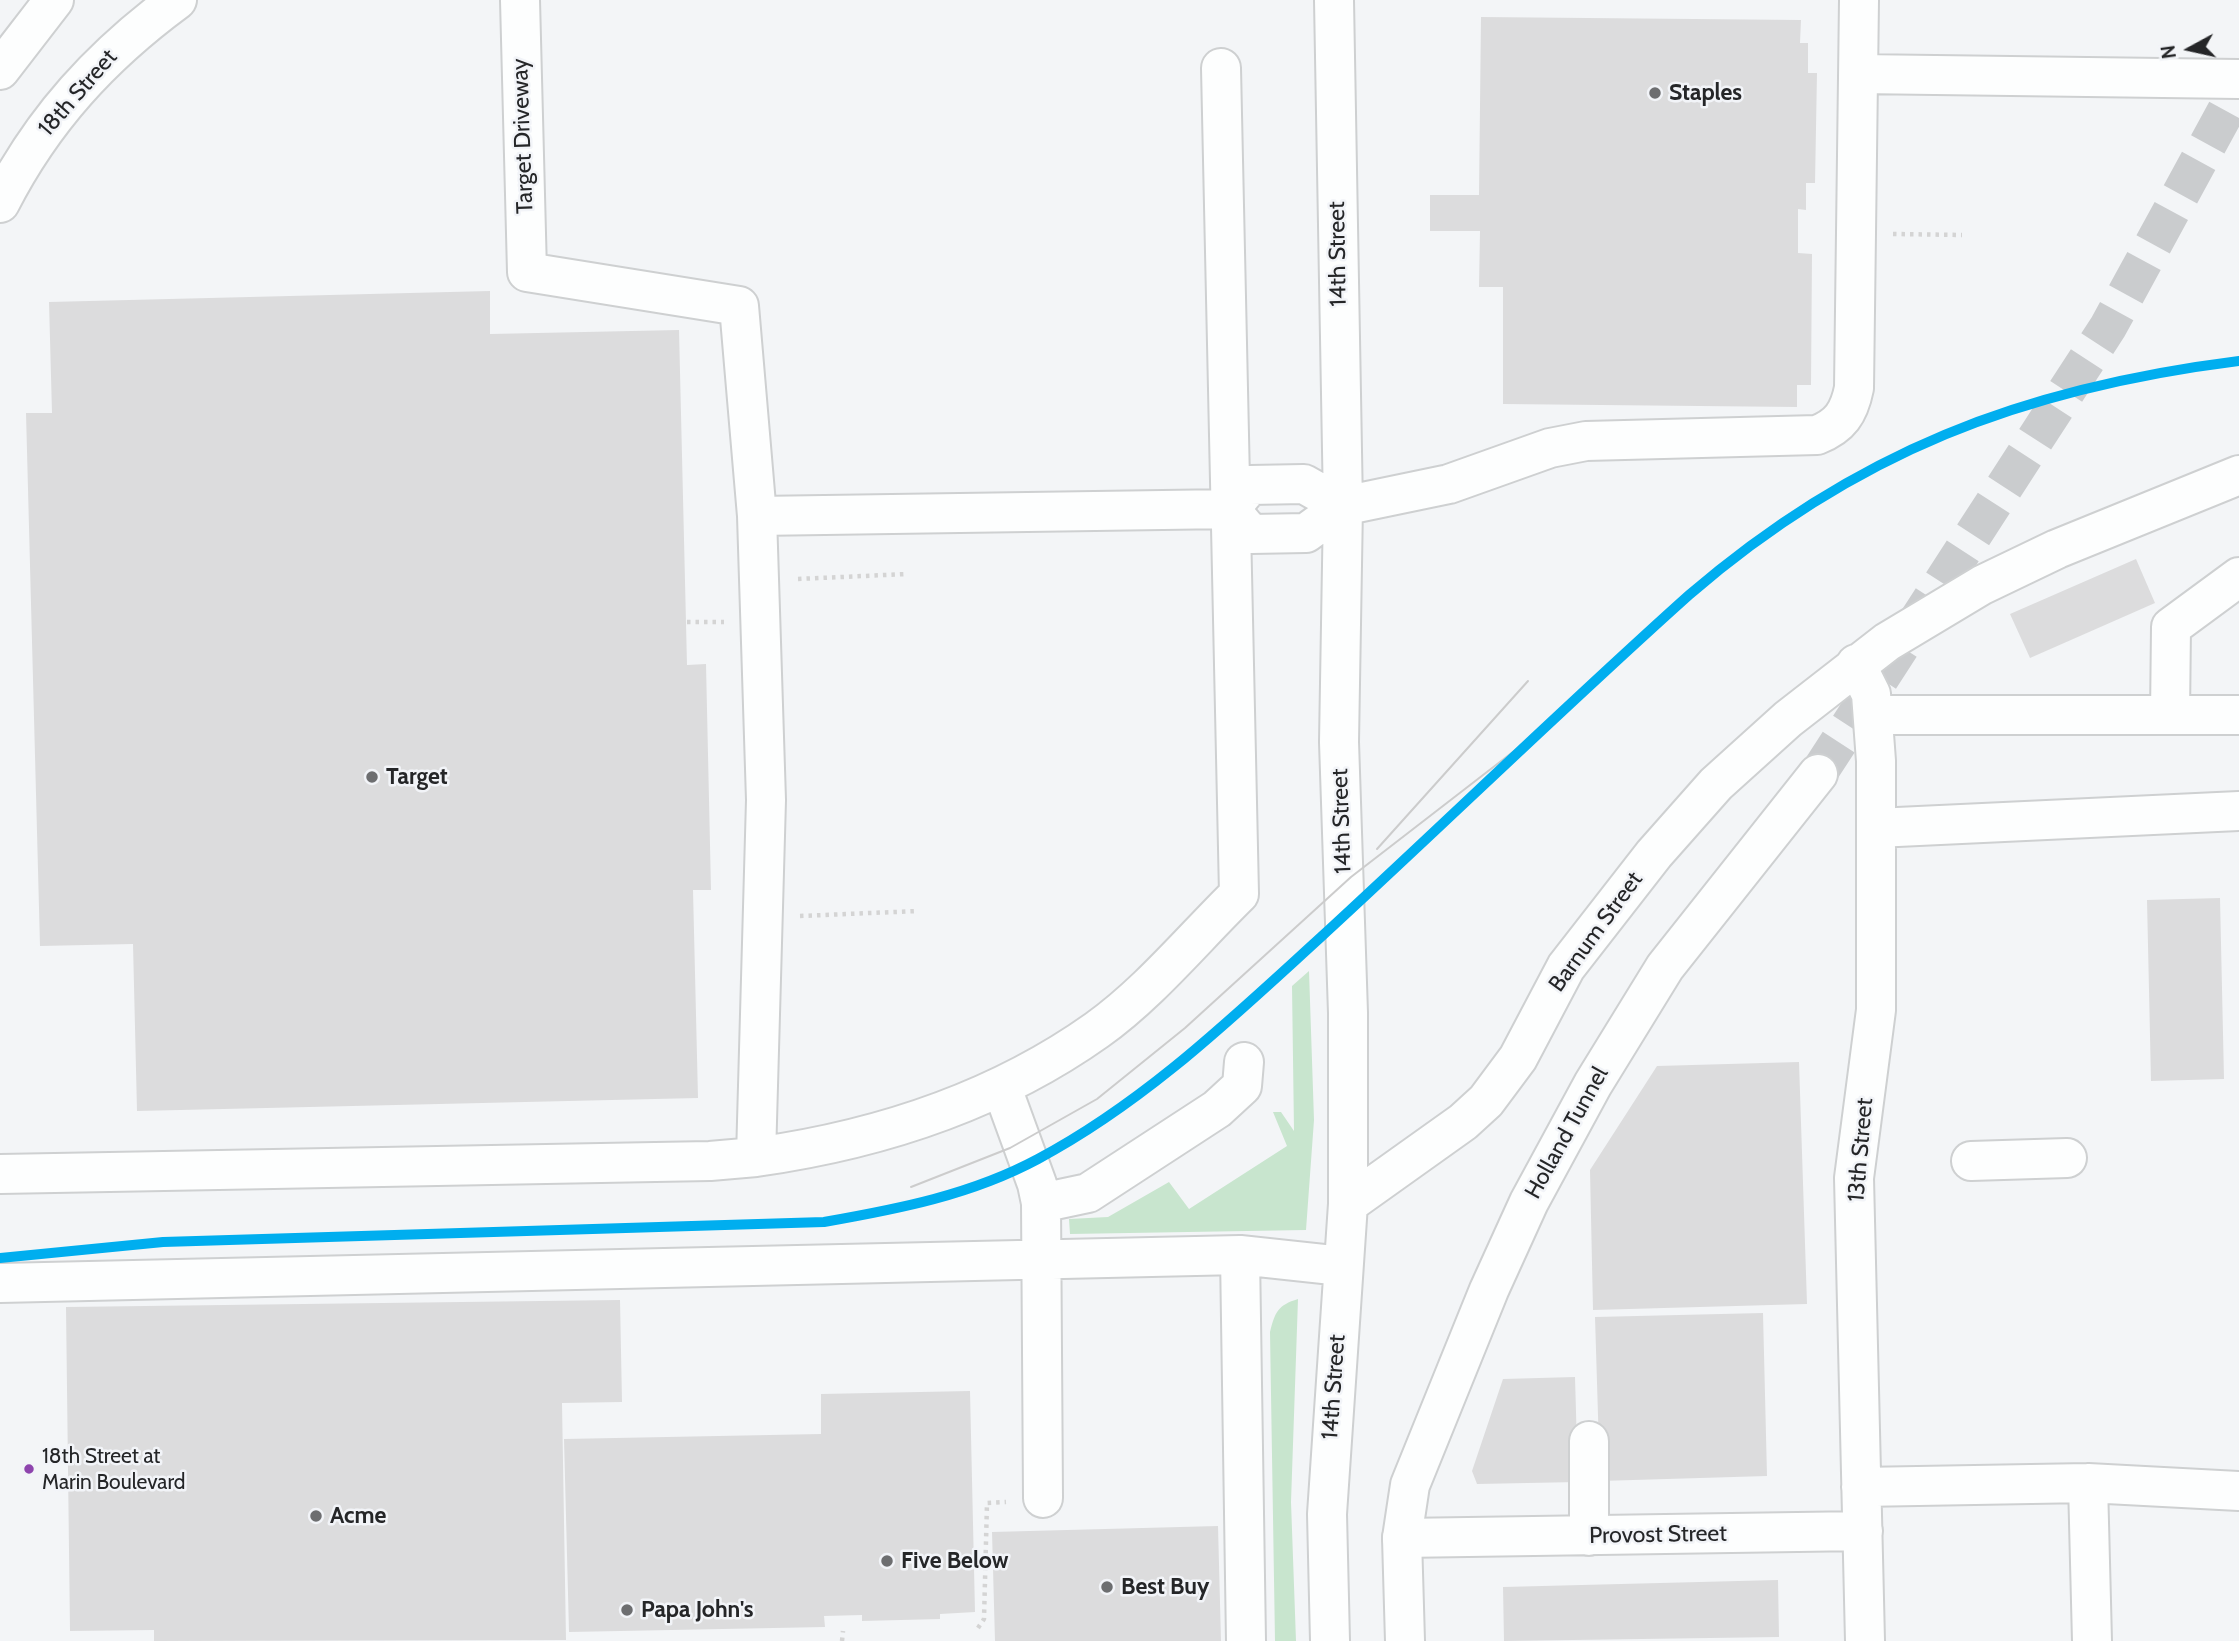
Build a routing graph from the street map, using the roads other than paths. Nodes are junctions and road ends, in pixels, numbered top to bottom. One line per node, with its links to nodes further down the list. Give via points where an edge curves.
1 (54, 0): 7 (main road)
2 (177, 0): 10 (main road, 18th Street, via 111,52 63,103)
3 (520, 0): 14 (main road, Target Driveway, via 527,272 739,306)
4 (1334, 0): 12 (main road, 14th Street)
5 (1859, 0): 8 (main road)
6 (1221, 68): 13 (main road)
7 (0, 71)
8 (1858, 74): 9 (main road); 12 (main road, via 1854,388 1839,424 1816,435 1586,441 1550,448 1449,484)
9 (2239, 79)
10 (0, 203)
11 (2239, 475): 16 (main road, Barnum Street, via 2017,567 1918,621)
12 (1343, 506): 13 (main road, via 1304,484 1250,485); 30 (main road, 14th Street, via 1339,728 1348,1013)
13 (1230, 509): 14 (main road); 24 (main road, via 1239,894 1098,1029)
14 (757, 516): 25 (main road, via 766,800)
15 (2239, 577): 18 (main road, via 2171,627)
16 (1856, 664): 17 (main road, 13th Street, via 1865,678); 30 (main road, Barnum Street, via 1716,784 1662,844 1566,967 1518,1058 1486,1101)
17 (1874, 715): 18 (main road); 22 (main road, 13th Street)
18 (2170, 715): 19 (main road)
19 (2239, 715)
20 (1818, 774): 42 (main road, Holland Tunnel, via 1665,967 1570,1124 1509,1247 1415,1466)
21 (2239, 811): 22 (main road)
22 (1876, 828): 37 (main road, 13th Street, via 1876,1010 1854,1178)
23 (1244, 1062): 29 (main road, via 1242,1086 1217,1109 1088,1194)
24 (1002, 1088): 25 (main road, via 879,1131); 29 (main road)
25 (756, 1157): 28 (main road)
26 (2067, 1158): 27 (main road)
27 (1971, 1161)
28 (0, 1174)
29 (1041, 1203): 32 (main road)
30 (1348, 1204): 33 (main road, 14th Street)
31 (1240, 1255): 32 (main road); 33 (main road); 43 (main road)
32 (1042, 1258): 34 (main road); 39 (main road)
33 (1342, 1266): 44 (main road, 14th Street, via 1326,1514)
34 (0, 1283)
35 (1589, 1441): 41 (main road)
36 (2088, 1483): 37 (main road); 38 (main road); 47 (main road)
37 (1861, 1487): 40 (main road, 13th Street)
38 (2239, 1491)
39 (1043, 1497)
40 (1863, 1531): 41 (main road, Provost Street); 46 (main road, 13th Street)
41 (1589, 1536): 42 (main road, Provost Street)
42 (1402, 1538): 45 (main road)
43 (1246, 1641)
44 (1330, 1641)
45 (1405, 1641)
46 (1865, 1641)
47 (2092, 1641)

